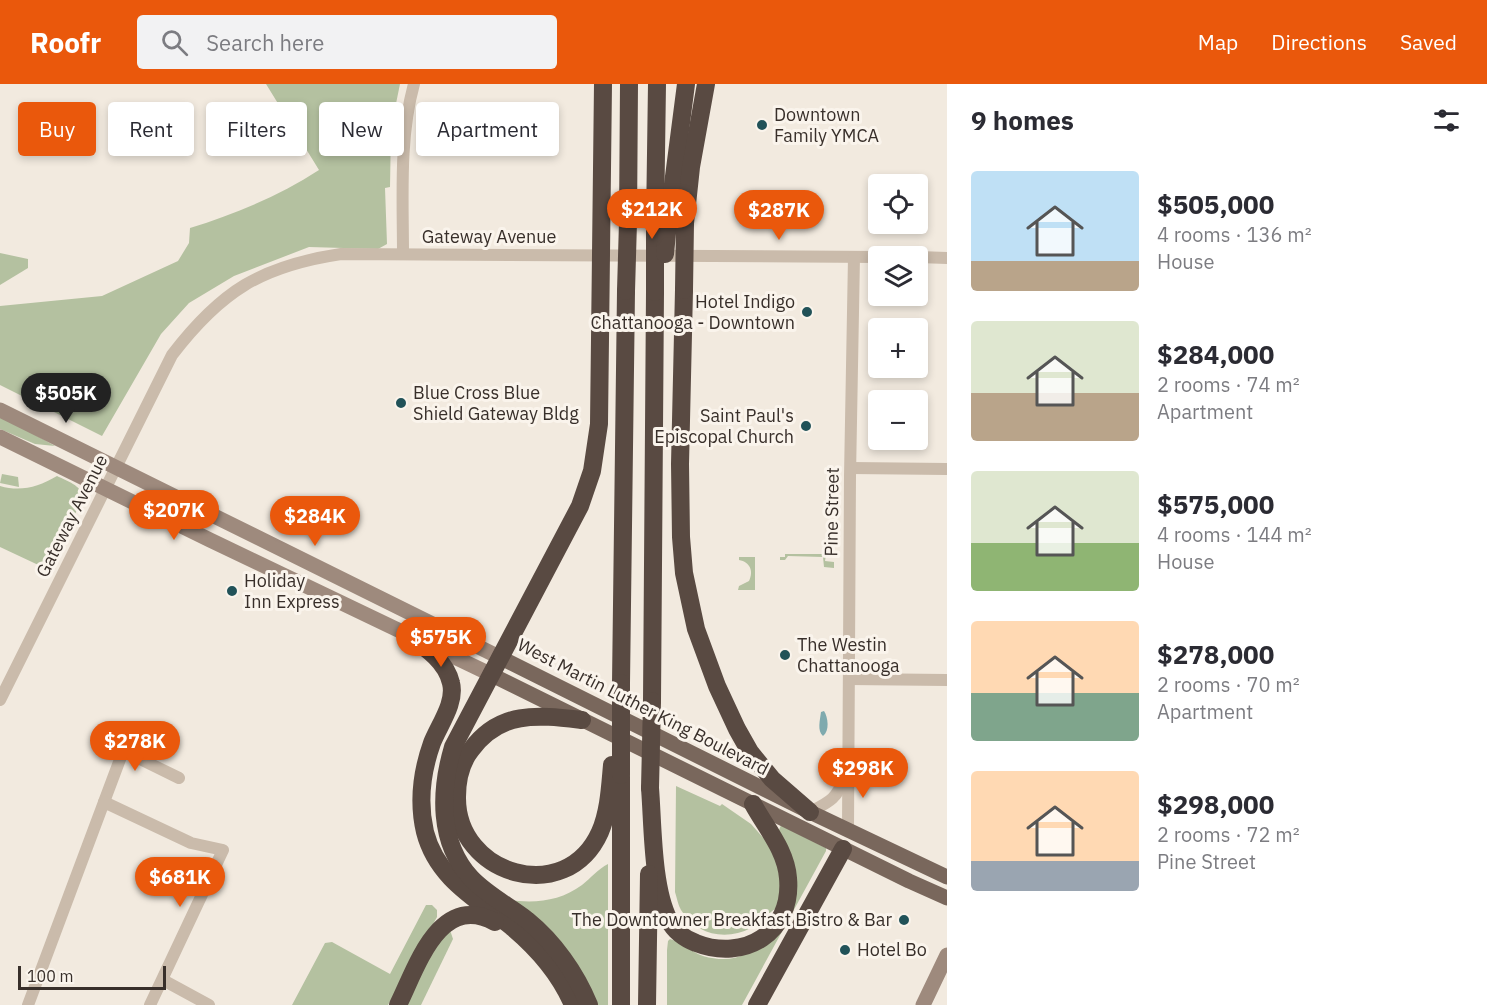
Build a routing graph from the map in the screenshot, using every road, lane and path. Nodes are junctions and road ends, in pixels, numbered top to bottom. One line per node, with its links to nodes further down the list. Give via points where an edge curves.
1 (414, 84): 8 (street, via 407,117)
2 (603, 84): 9 (highway)
3 (629, 84): 28 (highway, bridge, via 621,683)
4 (657, 84): 7 (highway)
5 (686, 84): 7 (highway)
6 (706, 84): 7 (highway, via 691,167)
7 (670, 223): 30 (highway, bridge, via 655,319); 33 (highway, bridge, via 684,290 680,508 689,601 702,649 741,737 772,779)
8 (403, 254): 9 (street, Gateway Avenue); 16 (street, Gateway Avenue, via 312,258 246,283 218,303 172,355)
9 (600, 255): 10 (street, Gateway Avenue); 21 (highway, via 599,424 592,471 579,506)
10 (855, 257): 11 (street, Gateway Avenue); 17 (street, Pine Street)
11 (868, 257)
12 (928, 258): 13 (street)
13 (947, 258)
14 (0, 410): 16 (main road, West Martin Luther King Boulevard)
15 (0, 437): 19 (main road, West Martin Luther King Boulevard)
16 (117, 468): 19 (street, Gateway Avenue); 21 (main road, West Martin Luther King Boulevard)
17 (851, 468): 18 (street); 23 (street, Pine Street)
18 (947, 469)
19 (106, 490): 20 (main road, West Martin Luther King Boulevard); 25 (street, Gateway Avenue)
20 (406, 634): 22 (main road, West Martin Luther King Boulevard); 39 (highway, via 438,659 452,689 429,754 422,789 425,831 433,853 455,884 511,927)
21 (500, 657): 22 (highway); 33 (main road, West Martin Luther King Boulevard)
22 (490, 674): 26 (main road, West Martin Luther King Boulevard); 46 (highway, via 448,763 443,793 448,834 459,862 471,878 546,939 577,978)
23 (849, 679): 24 (street); 27 (street, Pine Street)
24 (947, 680)
25 (0, 700)
26 (582, 720): 28 (highway, via 544,715 520,717 497,726 478,740 459,774 457,803 464,831 482,855 507,870 541,876 563,870 591,848 599,833); 32 (main road, West Martin Luther King Boulevard)
27 (848, 768): 33 (street, Pine Street, via 840,791 831,801); 34 (street, Pine Street)
28 (616, 770): 47 (highway)
29 (179, 778): 31 (street, via 128,753 122,754)
30 (650, 788): 32 (highway, via 660,894 668,918 689,940 721,950 742,948 760,940 775,926 786,903 788,879 783,856); 48 (highway)
31 (104, 802): 40 (street, via 191,843 224,850); 41 (street)
32 (753, 804): 35 (main road, West Martin Luther King Boulevard)
33 (810, 812): 34 (main road, West Martin Luther King Boulevard)
34 (848, 829): 36 (main road, West Martin Luther King Boulevard)
35 (843, 849): 37 (main road, West Martin Luther King Boulevard); 49 (highway)
36 (947, 877)
37 (947, 898)
38 (947, 955): 50 (main road)
39 (542, 957): 44 (highway, via 492,920 461,915 444,923 433,937); 45 (highway)
40 (163, 980): 42 (street); 43 (street)
41 (28, 1005)
42 (150, 1005)
43 (209, 1005)
44 (398, 1005)
45 (573, 1005)
46 (589, 1005)
47 (621, 1005)
48 (646, 1005)
49 (757, 1005)
50 (923, 1005)

